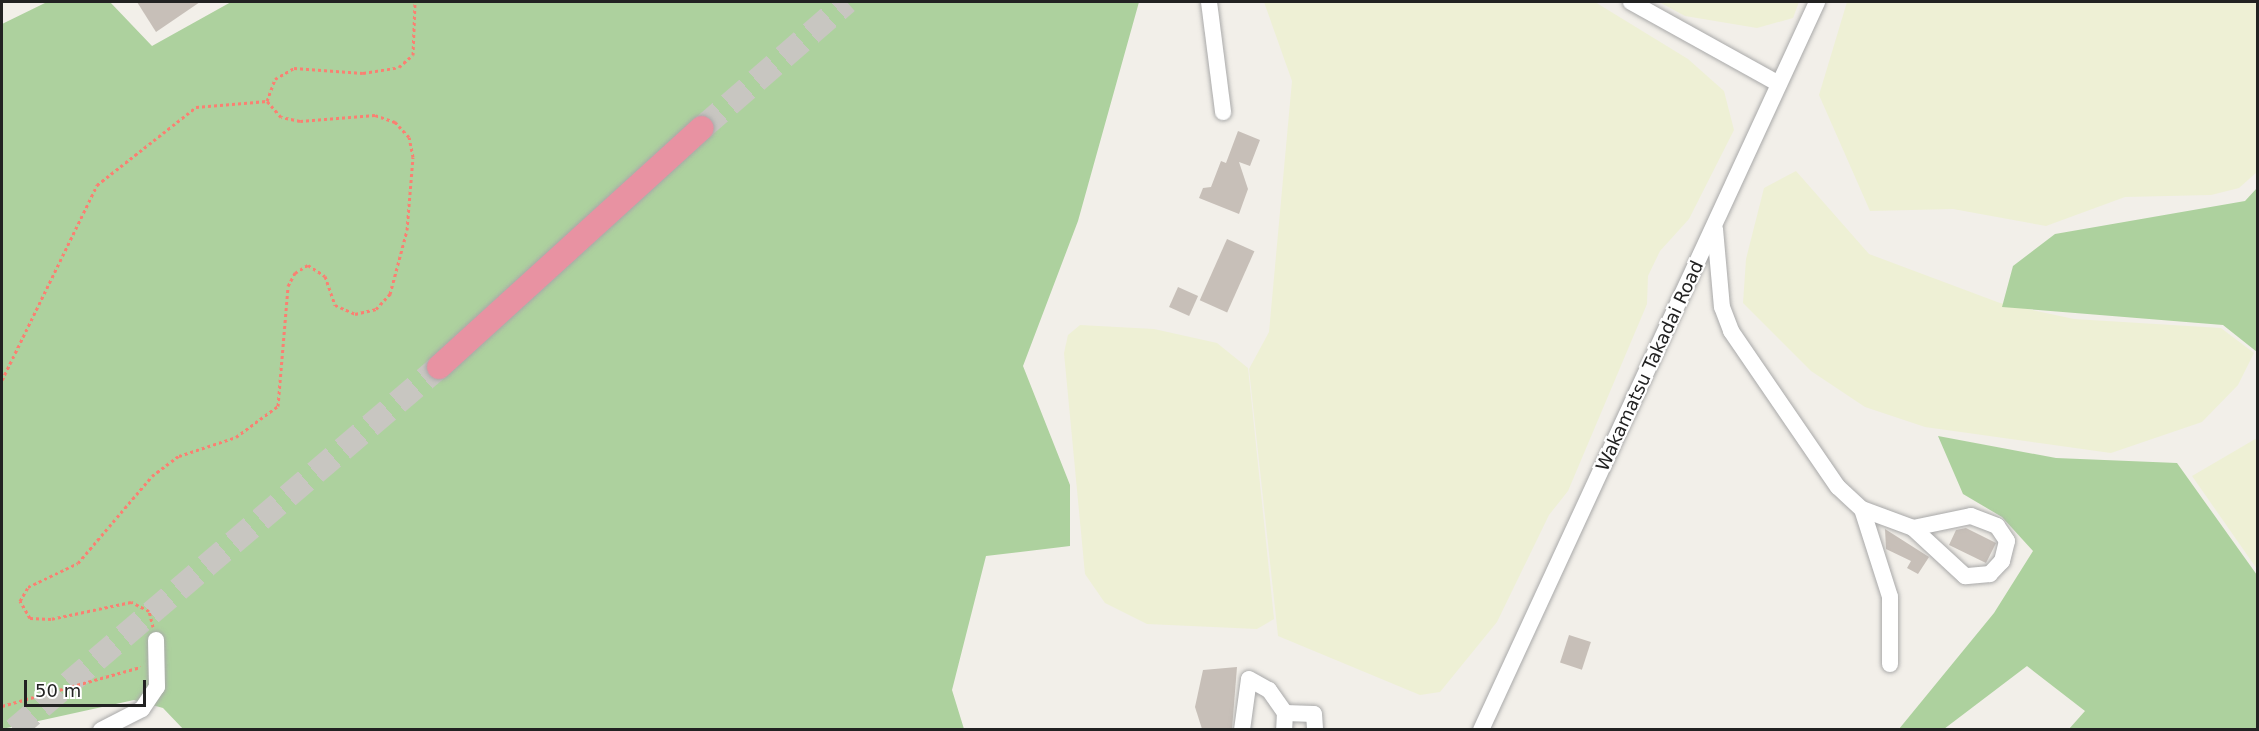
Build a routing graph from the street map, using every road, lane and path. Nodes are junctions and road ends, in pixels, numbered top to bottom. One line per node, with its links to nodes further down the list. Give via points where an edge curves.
1 (415, 2): 6 (path, via 413,55 399,66 363,73 294,68 275,79)
2 (1209, 2): 7 (street)
3 (1631, 2): 5 (street)
4 (1817, 2): 5 (street, Wakamatsu Takadai Road)
5 (1779, 84): 9 (street, Wakamatsu Takadai Road)
6 (267, 101): 11 (path, via 196,107 97,185); 14 (path, via 281,117 300,121 375,115 395,122 409,137 413,157 404,250 390,294 376,309 355,314 336,305 325,276 308,265 295,273 288,286 278,406 236,437 179,456 152,476 78,563 28,587 20,601 30,618 51,619 131,602 149,611)
7 (1223, 112)
8 (702, 128): 10 (highway)
9 (1715, 225): 12 (street, via 1722,307 1731,331 1838,487); 23 (street, Wakamatsu Takadai Road)
10 (439, 366)
11 (2, 380)
12 (1862, 509): 13 (street); 16 (street, via 1890,597)
13 (1913, 528): 13 (street, via 1971,516 1997,526 2007,541 2002,561 1990,574 1965,576)
14 (156, 640): 15 (street)
15 (157, 664): 17 (path); 19 (street, via 157,687)
16 (1890, 664)
17 (2, 706)
18 (1285, 721): 21 (street, via 1269,690 1248,679); 22 (street, via 1314,714)
19 (124, 725): 20 (street)
20 (101, 729)
21 (1242, 729)
22 (1315, 729)
23 (1481, 729)

